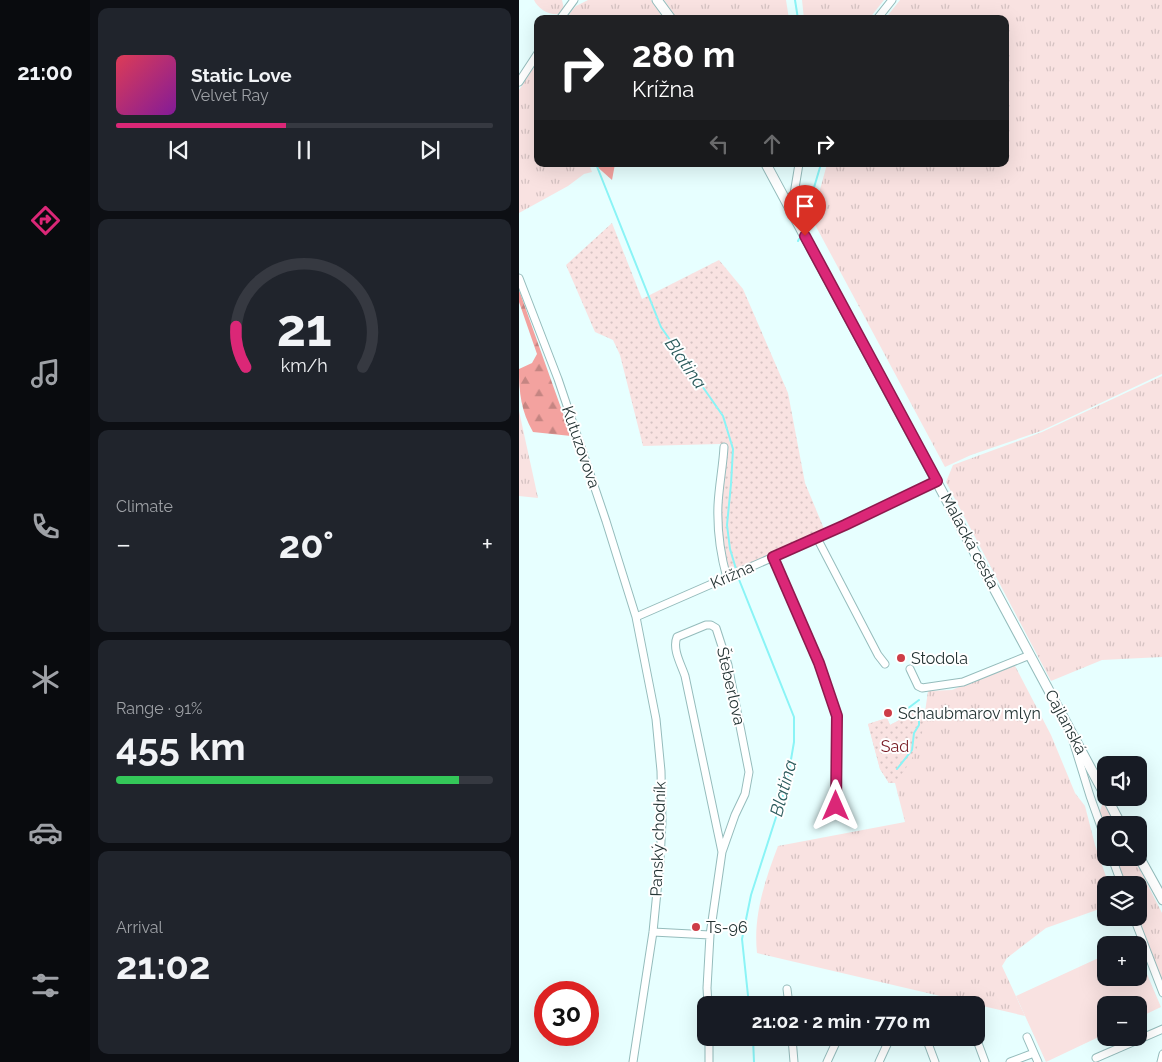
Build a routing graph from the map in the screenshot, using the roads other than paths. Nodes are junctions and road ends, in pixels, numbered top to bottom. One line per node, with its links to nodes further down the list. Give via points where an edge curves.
1 (574, 0): 4 (street)
2 (657, 0): 5 (main road)
3 (892, 0): 6 (street)
4 (563, 15)
5 (668, 15)
6 (880, 15)
7 (534, 60): 8 (street)
8 (519, 82)
9 (767, 167): 11 (main road, Malacká cesta)
10 (798, 167): 11 (street, via 794,194)
11 (786, 202): 14 (main road, Malacká cesta)
12 (519, 278): 18 (street, Kutuzovova, via 558,379)
13 (724, 446): 17 (street, via 718,529 721,557)
14 (937, 481): 15 (street, Krížna); 19 (main road, Malacká cesta)
15 (817, 538): 16 (street, Krížna); 20 (street)
16 (773, 557): 17 (street, Krížna); 26 (street, via 819,663 837,716)
17 (728, 577): 18 (street, Krížna)
18 (636, 618): 34 (street, Panský chodník, via 656,719 661,771 662,821)
19 (1030, 655): 21 (street, via 963,682 922,688); 22 (main road, Cajlanská)
20 (885, 664)
21 (910, 670)
22 (1071, 731): 23 (main road, Cajlanská); 25 (street)
23 (1097, 779)
24 (1097, 795): 25 (street)
25 (1090, 796): 27 (street)
26 (836, 806)
27 (1097, 816)
28 (715, 823): 29 (street); 29 (street, Šteberlova, via 685,676 675,648 677,637 706,625 716,628 728,665 749,763 748,783); 30 (street, Šteberlova)
29 (731, 828): 30 (street, Šteberlova)
30 (723, 852): 35 (street, Šteberlova)
31 (1144, 866): 32 (main road)
32 (1162, 900)
33 (1138, 926): 37 (street)
34 (653, 932): 35 (street); 51 (street, Panský chodník)
35 (710, 935): 38 (street, Šteberlova)
36 (787, 989): 39 (street)
37 (1162, 993)
38 (707, 996)
39 (788, 996)
40 (1162, 1030): 50 (street)
41 (1027, 1037): 48 (street)
42 (709, 1046): 52 (street)
43 (793, 1046): 53 (street)
44 (834, 1046): 54 (street)
45 (886, 1046): 55 (street)
46 (929, 1046): 56 (street)
47 (979, 1046): 57 (street)
48 (1034, 1053): 58 (street); 59 (street)
49 (1162, 1054): 60 (street)
50 (1096, 1058)
51 (633, 1062)
52 (709, 1062)
53 (794, 1062)
54 (827, 1062)
55 (879, 1062)
56 (935, 1062)
57 (985, 1062)
58 (1010, 1062)
59 (1038, 1062)
60 (1161, 1062)

